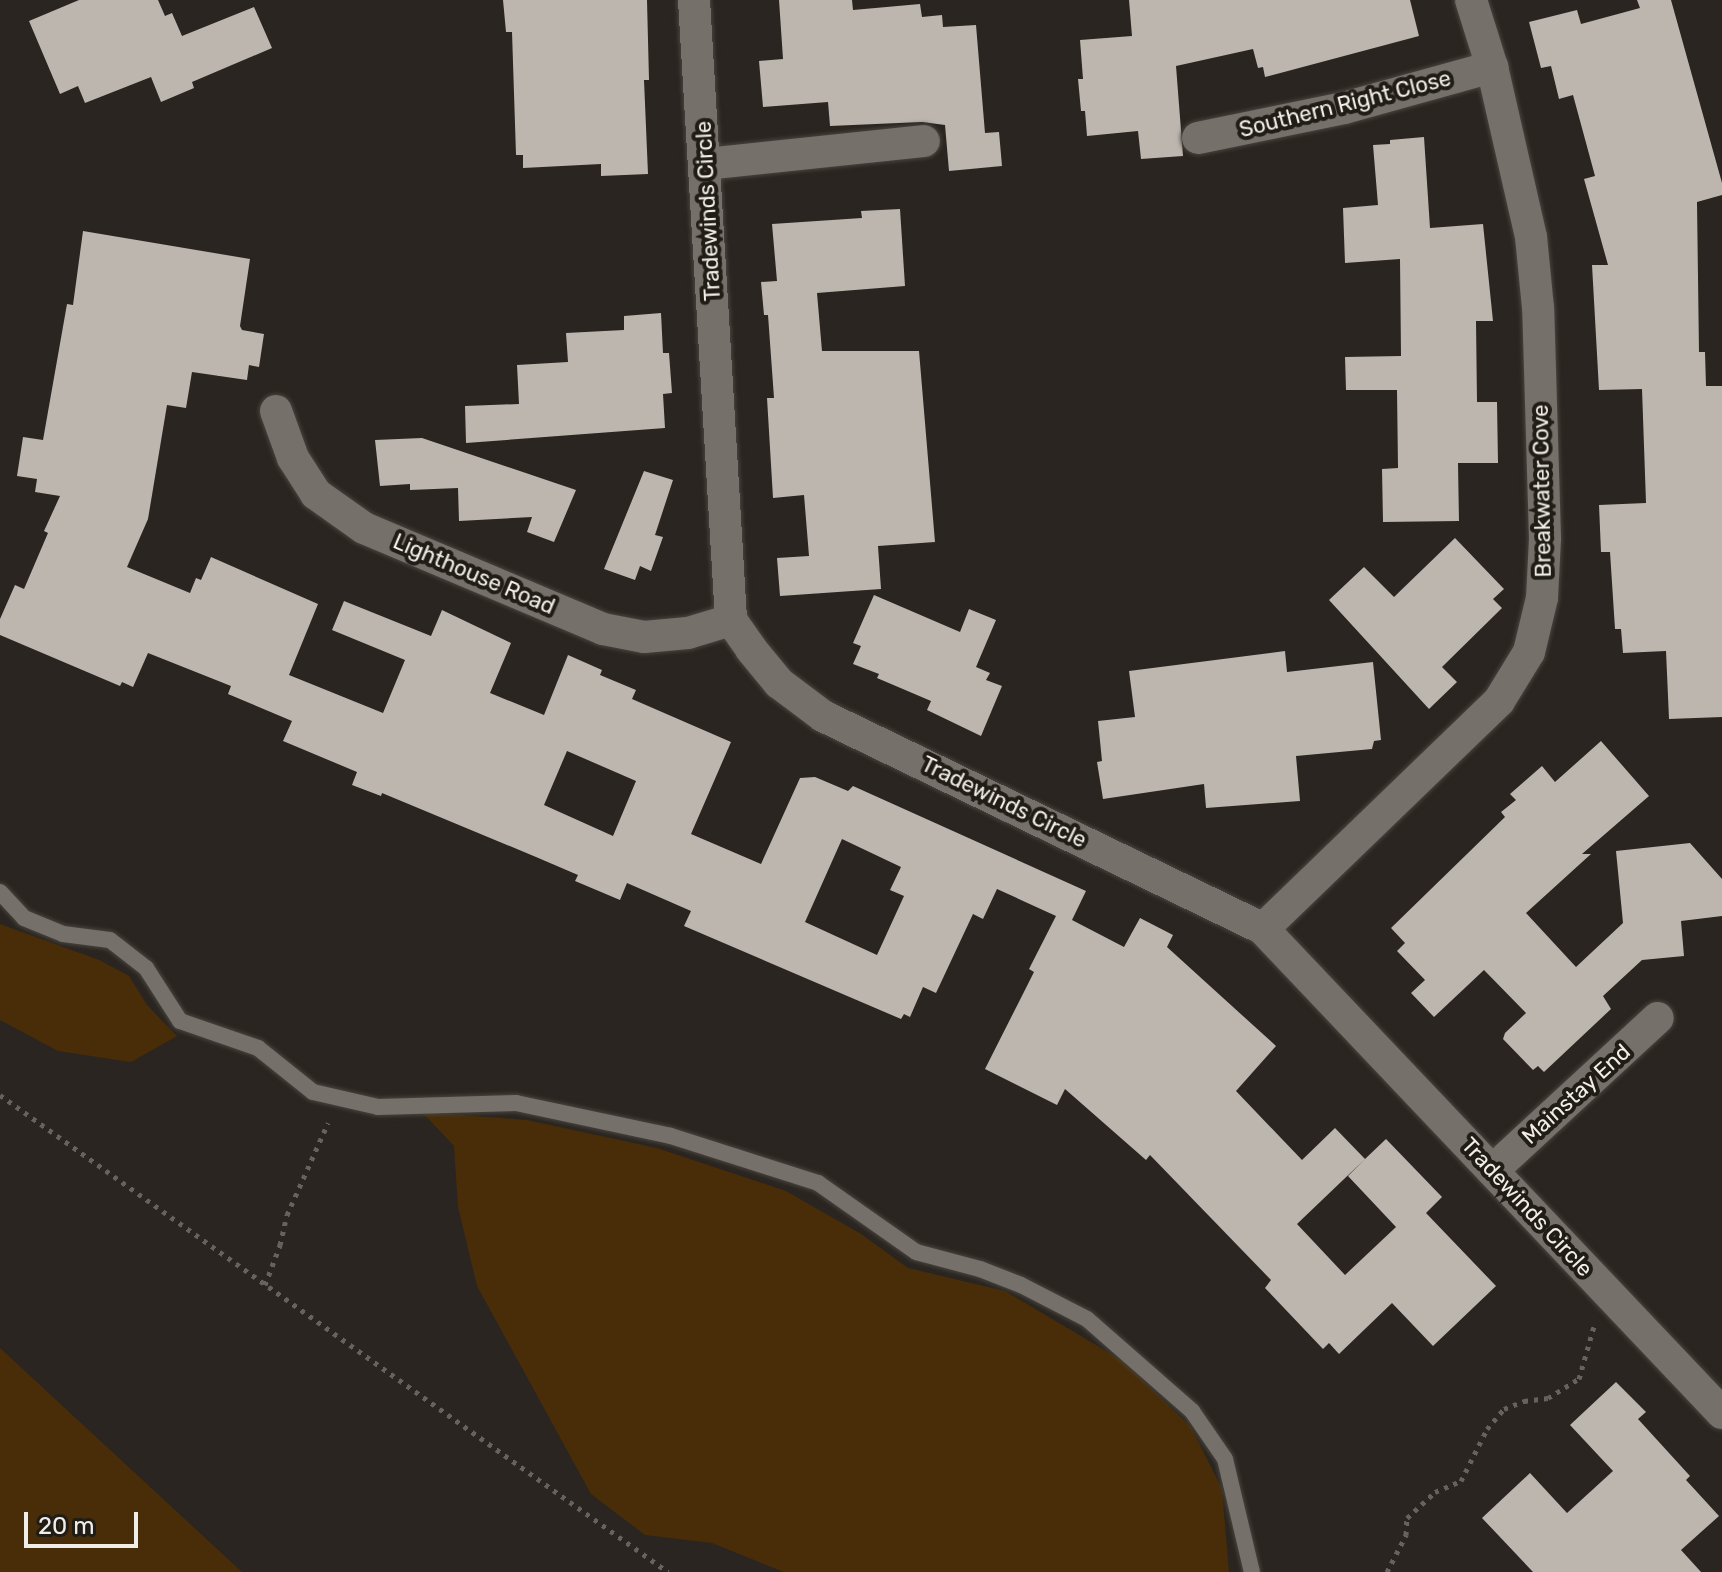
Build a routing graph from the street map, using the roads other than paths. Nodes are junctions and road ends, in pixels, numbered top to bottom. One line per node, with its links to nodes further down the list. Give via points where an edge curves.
1 (694, 0): 6 (street, Tradewinds Circle)
2 (1471, 0): 3 (street, Breakwater Cove)
3 (1492, 67): 4 (street, Southern Right Close, via 1344,108); 10 (street, Breakwater Cove, via 1531,237 1538,308 1545,538 1542,598 1529,652 1499,701)
4 (1198, 138)
5 (924, 141): 6 (street)
6 (706, 164): 8 (street, Tradewinds Circle)
7 (276, 411): 8 (street, Lighthouse Road, via 293,458 316,494 364,528 603,629 644,637 688,633)
8 (731, 620): 10 (street, Tradewinds Circle, via 779,683 823,716)
9 (0, 892): 14 (lane, via 24,918 63,934 110,940 146,968 180,1021 258,1048 313,1092 378,1107 516,1103 671,1136 818,1183 916,1252 980,1269 1087,1319 1192,1411 1225,1459)
10 (1263, 929): 12 (street, Tradewinds Circle)
11 (1658, 1018): 12 (street, Mainstay End)
12 (1493, 1170): 13 (street, Tradewinds Circle)
13 (1722, 1413)
14 (1252, 1572)

